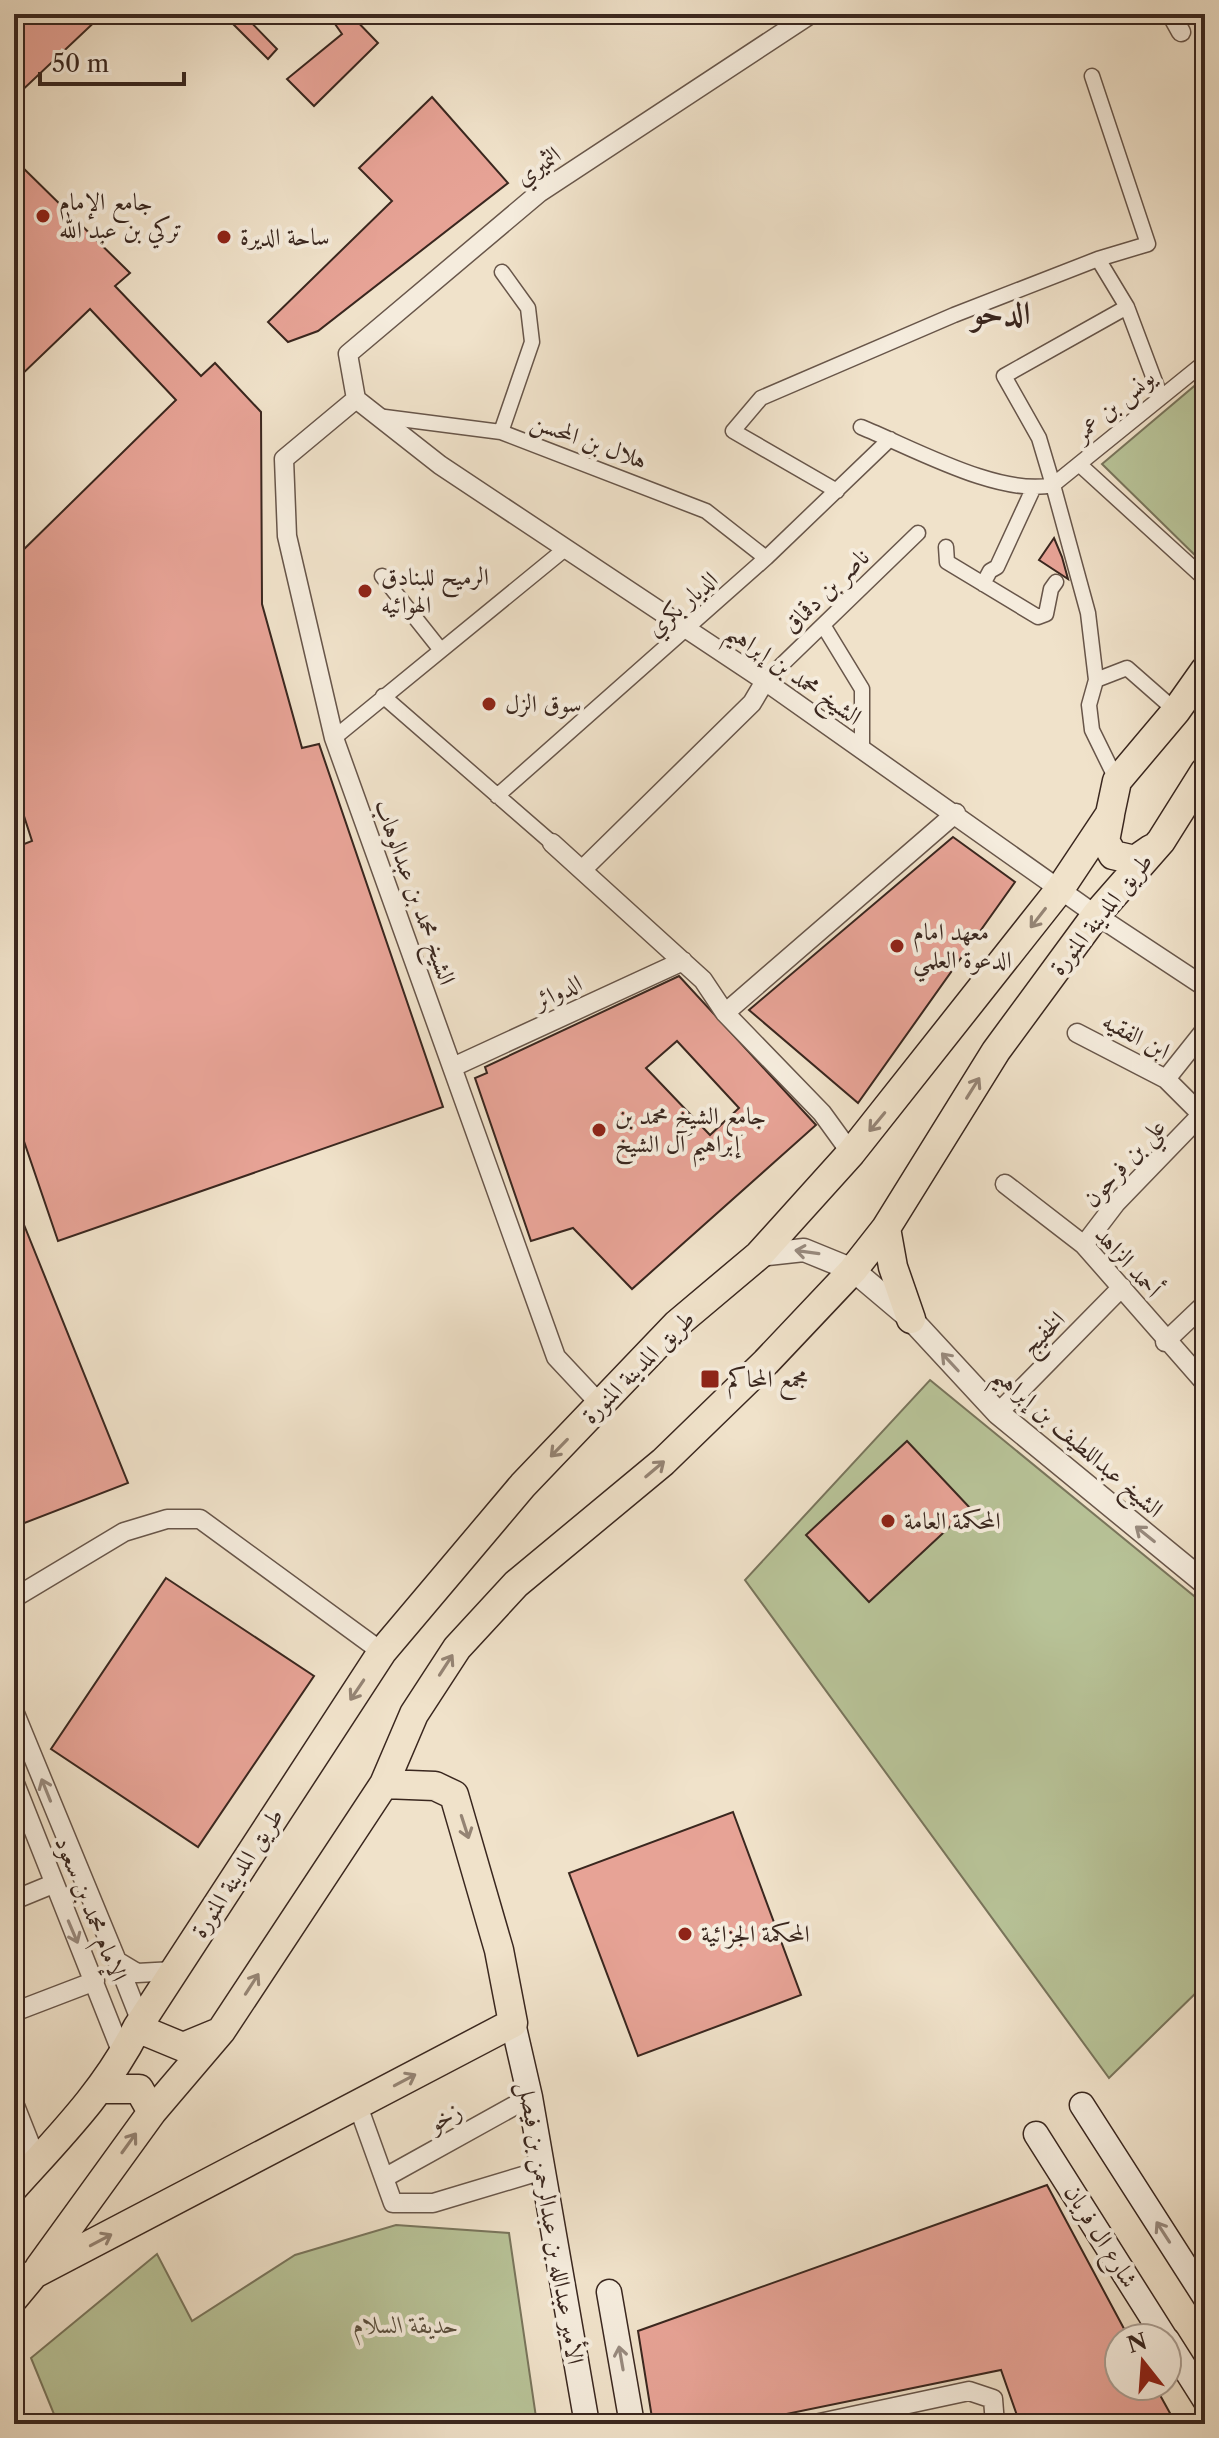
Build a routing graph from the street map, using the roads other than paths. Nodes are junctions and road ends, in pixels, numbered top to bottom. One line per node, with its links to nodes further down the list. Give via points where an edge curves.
1 (811, 14): 10 (street, الثميري, via 539,193 348,354)
2 (1171, 14): 3 (street)
3 (1181, 32)
4 (1092, 76): 5 (street, via 1148,244)
5 (1098, 259): 7 (street); 18 (street, via 761,398 733,431)
6 (502, 272): 13 (street, via 528,308 532,342)
7 (1127, 307): 9 (street); 16 (street, via 1004,376 1039,438)
8 (1205, 362): 9 (street, يونس بن عمر)
9 (1160, 395): 15 (street, يونس بن عمر)
10 (356, 399): 11 (street, الشيخ محمد بن إبراهيم); 35 (street, الشيخ محمد بن عبدالوهاب, via 284,459 287,536)
11 (376, 416): 13 (street, هلال بن المحسن); 21 (street, الشيخ محمد بن إبراهيم)
12 (861, 427): 14 (street)
13 (501, 432): 22 (street, هلال بن المحسن, via 706,511)
14 (890, 439): 17 (street, via 1005,485); 18 (street, الديار بكري)
15 (1079, 464): 16 (street, يونس بن عمر); 24 (street)
16 (1053, 485): 17 (street); 31 (street, via 1088,613)
17 (1033, 489): 26 (street, via 997,567)
18 (837, 491): 22 (street, الديار بكري)
19 (918, 533): 27 (street, ناصر بن دقماق)
20 (946, 547): 26 (street, via 947,562)
21 (565, 549): 28 (street, الشيخ محمد بن إبراهيم); 29 (street)
22 (766, 558): 28 (street, الديار بكري)
23 (382, 576): 29 (street)
24 (1205, 579)
25 (1056, 582): 26 (street, via 1042,617)
26 (983, 584)
27 (823, 625): 32 (street, ناصر بن دقماق); 36 (street, via 862,689)
28 (686, 630): 32 (street, الشيخ محمد بن إبراهيم); 39 (street, الديار بكري)
29 (440, 649): 33 (street)
30 (1205, 670): 34 (main road, طريق المدينة المنورة)
31 (1096, 680): 34 (street, via 1127,668); 38 (street, via 1089,705 1092,730)
32 (765, 681): 36 (street, الشيخ محمد بن إبراهيم); 44 (street, via 752,703)
33 (383, 696): 35 (street); 39 (street)
34 (1176, 711): 38 (main road, طريق المدينة المنورة)
35 (334, 738): 52 (street, الشيخ محمد بن عبدالوهاب)
36 (862, 751): 40 (street, الشيخ محمد بن إبراهيم)
37 (1205, 771): 42 (main road, طريق المدينة المنورة)
38 (1117, 781): 41 (main road, طريق المدينة المنورة)
39 (497, 796): 43 (street)
40 (956, 813): 45 (street, الشيخ محمد بن إبراهيم); 49 (street)
41 (1110, 814): 42 (main road, via 1105,841 1120,859 1135,860); 45 (main road, طريق المدينة المنورة)
42 (1161, 841): 46 (main road, طريق المدينة المنورة)
43 (552, 843): 44 (street)
44 (582, 870): 47 (street)
45 (1060, 889): 46 (street, الشيخ محمد بن إبراهيم); 55 (main road, طريق المدينة المنورة, one-way to 55)
46 (1096, 915): 48 (street, الشيخ محمد بن إبراهيم); 57 (main road, طريق المدينة المنورة, one-way to 46, via 996,1051)
47 (683, 961): 49 (street); 52 (street, الدوائر)
48 (1205, 987)
49 (725, 1013): 55 (street, via 822,1113)
50 (1205, 1030): 53 (street)
51 (1077, 1033): 53 (street, ابن الفقيه)
52 (453, 1067): 66 (street, الشيخ محمد بن عبدالوهاب, via 556,1357)
53 (1166, 1079): 54 (street, ابن الفقيه)
54 (1203, 1116): 58 (street, علي بن فرحون, via 1116,1203)
55 (851, 1153): 59 (main road, طريق المدينة المنورة)
56 (1005, 1184): 58 (street, أحمد الزاهد)
57 (886, 1228): 60 (main road, طريق المدينة المنورة); 63 (main road)
58 (1084, 1245): 61 (street, أحمد الزاهد)
59 (759, 1255): 60 (street, الشيخ عبداللطيف بن إبراهيم, one-way to 59, via 804,1250); 66 (main road, طريق المدينة المنورة, via 677,1324)
60 (853, 1270): 63 (street, الشيخ عبداللطيف بن إبراهيم); 73 (main road, طريق المدينة المنورة, one-way to 60, via 414,1714 467,1637 516,1584 663,1462)
61 (1122, 1287): 64 (street, أحمد الزاهد); 67 (street, الخفيج)
62 (1205, 1304): 64 (street)
63 (911, 1319): 67 (street, الشيخ عبداللطيف بن إبراهيم, one-way to 63)
64 (1165, 1342): 65 (street, أحمد الزاهد)
65 (1205, 1383)
66 (600, 1404): 70 (main road, طريق المدينة المنورة, one-way to 70, via 523,1485)
67 (998, 1413): 68 (street, الشيخ عبداللطيف بن إبراهيم, one-way to 67)
68 (1205, 1583)
69 (14, 1598): 70 (street, via 124,1532 167,1519 200,1519)
70 (382, 1652): 77 (main road, طريق المدينة المنورة, one-way to 77)
71 (14, 1711): 76 (street, الإمام محمد بن سعود, one-way to 71)
72 (14, 1781): 74 (street, الإمام محمد بن سعود)
73 (384, 1784): 80 (main road, one-way to 80, via 435,1786 454,1795 499,1950); 82 (main road, طريق المدينة المنورة, one-way to 73)
74 (53, 1884): 75 (street); 78 (street, الإمام محمد بن سعود, one-way to 78)
75 (14, 1900)
76 (117, 1961): 77 (street, الإمام محمد بن سعود, via 137,1973); 81 (street, الإمام محمد بن سعود)
77 (174, 1971): 81 (main road, طريق المدينة المنورة)
78 (95, 1981): 79 (street); 83 (street, الإمام محمد بن سعود)
79 (14, 2012)
80 (513, 2023): 85 (main road, الأمير عبدالله بن عبدالرحمن بن فيصل); 95 (main road, طريق المدينة المنورة, one-way to 80)
81 (139, 2025): 82 (main road, via 183,2047); 83 (main road, طريق المدينة المنورة)
82 (221, 2031): 88 (main road, طريق المدينة المنورة)
83 (123, 2056): 84 (main road, طريق المدينة المنورة)
84 (100, 2089): 88 (main road, via 139,2089); 91 (main road, طريق المدينة المنورة)
85 (530, 2097): 92 (main road, الأمير عبدالله بن عبدالرحمن بن فيصل); 93 (street, زخو)
86 (14, 2103): 91 (street)
87 (1082, 2105): 97 (main road, one-way to 87)
88 (152, 2112): 95 (main road, طريق المدينة المنورة, one-way to 88)
89 (362, 2117): 93 (street)
90 (1036, 2134): 99 (main road, شارع ال فريان)
91 (37, 2161): 94 (main road, طريق المدينة المنورة)
92 (543, 2170): 93 (street, via 433,2203 393,2203); 103 (main road, الأمير عبدالله بن عبدالرحمن بن فيصل)
93 (384, 2178)
94 (14, 2187)
95 (34, 2274): 98 (main road, طريق المدينة المنورة)
96 (609, 2292): 104 (main road, الأمير عبدالله بن عبدالرحمن بن فيصل, one-way to 96)
97 (1205, 2297)
98 (14, 2298)
99 (1155, 2322)
100 (1183, 2366): 101 (main road, شارع ال فريان)
101 (1205, 2400)
102 (851, 2420): 105 (street); 106 (street, via 969,2391 993,2399)
103 (587, 2424)
104 (632, 2424)
105 (815, 2424)
106 (995, 2424)

